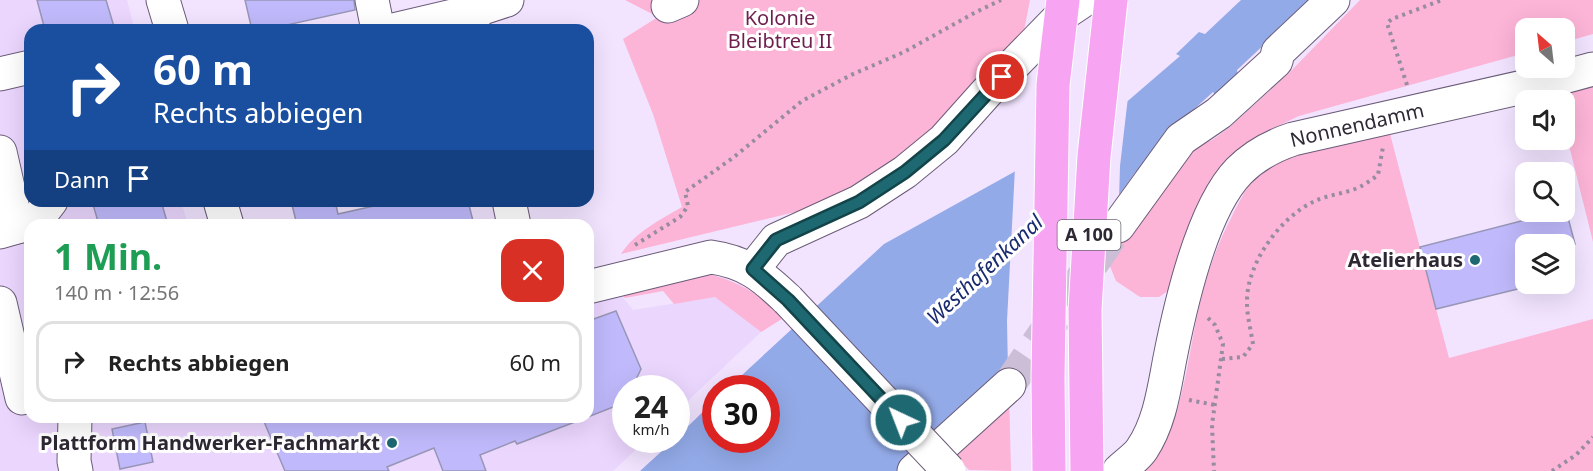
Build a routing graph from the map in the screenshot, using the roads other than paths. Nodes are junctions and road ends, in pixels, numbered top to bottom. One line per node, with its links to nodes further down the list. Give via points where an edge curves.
1 (163, 0): 10 (street)
2 (372, 0): 11 (street)
3 (507, 0): 9 (street)
4 (1045, 0): 13 (street)
5 (1063, 0): 29 (highway, A 100, bridge, via 1053,86)
6 (1084, 0): 13 (street, via 1063,14)
7 (1111, 0): 30 (highway, A 100, bridge, via 1094,156 1085,299)
8 (1333, 0): 19 (street, via 1278,52 1276,61 1182,139)
9 (472, 21): 12 (street)
10 (169, 24)
11 (377, 24)
12 (446, 24)
13 (1033, 45): 20 (street, via 944,140 905,172 859,202 776,240)
14 (24, 68): 16 (street)
15 (1593, 69): 31 (street, Nonnendamm, via 1281,143 1259,154 1239,171 1224,192 1201,240 1160,410 1142,450)
16 (0, 74)
17 (0, 152): 18 (street)
18 (27, 219)
19 (1118, 226)
20 (753, 269): 21 (street, via 711,257); 28 (street, bridge, via 788,300)
21 (594, 286)
22 (0, 303): 24 (street)
23 (1009, 385): 27 (street)
24 (17, 399)
25 (75, 423): 26 (street)
26 (76, 471)
27 (914, 471)
28 (949, 471)
29 (1049, 471)
30 (1087, 471)
31 (1119, 471)

